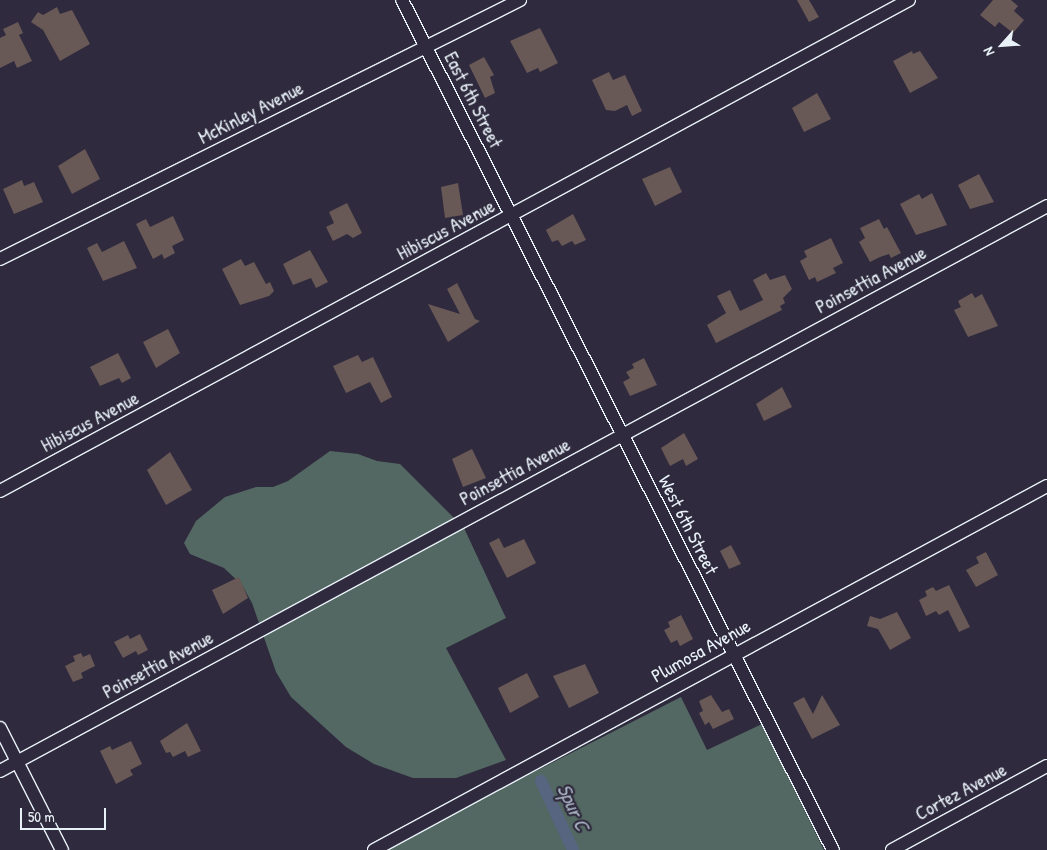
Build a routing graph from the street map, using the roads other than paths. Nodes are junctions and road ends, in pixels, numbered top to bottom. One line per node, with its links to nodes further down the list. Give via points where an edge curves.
1 (402, 0): 4 (street, East 6th Street)
2 (520, 0): 4 (street, McKinley Avenue)
3 (909, 0): 6 (street, Hibiscus Avenue)
4 (425, 47): 6 (street, East 6th Street); 7 (street, McKinley Avenue)
5 (1047, 206): 8 (street, Poinsettia Avenue)
6 (510, 217): 8 (street, West 6th Street); 10 (street, Hibiscus Avenue)
7 (0, 259)
8 (622, 436): 11 (street, West 6th Street); 13 (street, Poinsettia Avenue)
9 (1047, 486): 11 (street, Plumosa Avenue)
10 (0, 492)
11 (733, 655): 17 (street, Plumosa Avenue); 18 (street, West 6th Street)
12 (0, 728): 13 (street)
13 (17, 762): 15 (street, Poinsettia Avenue); 16 (street)
14 (1047, 766): 19 (street, Cortez Avenue)
15 (0, 772)
16 (62, 850)
17 (374, 850)
18 (833, 850)
19 (892, 850)

